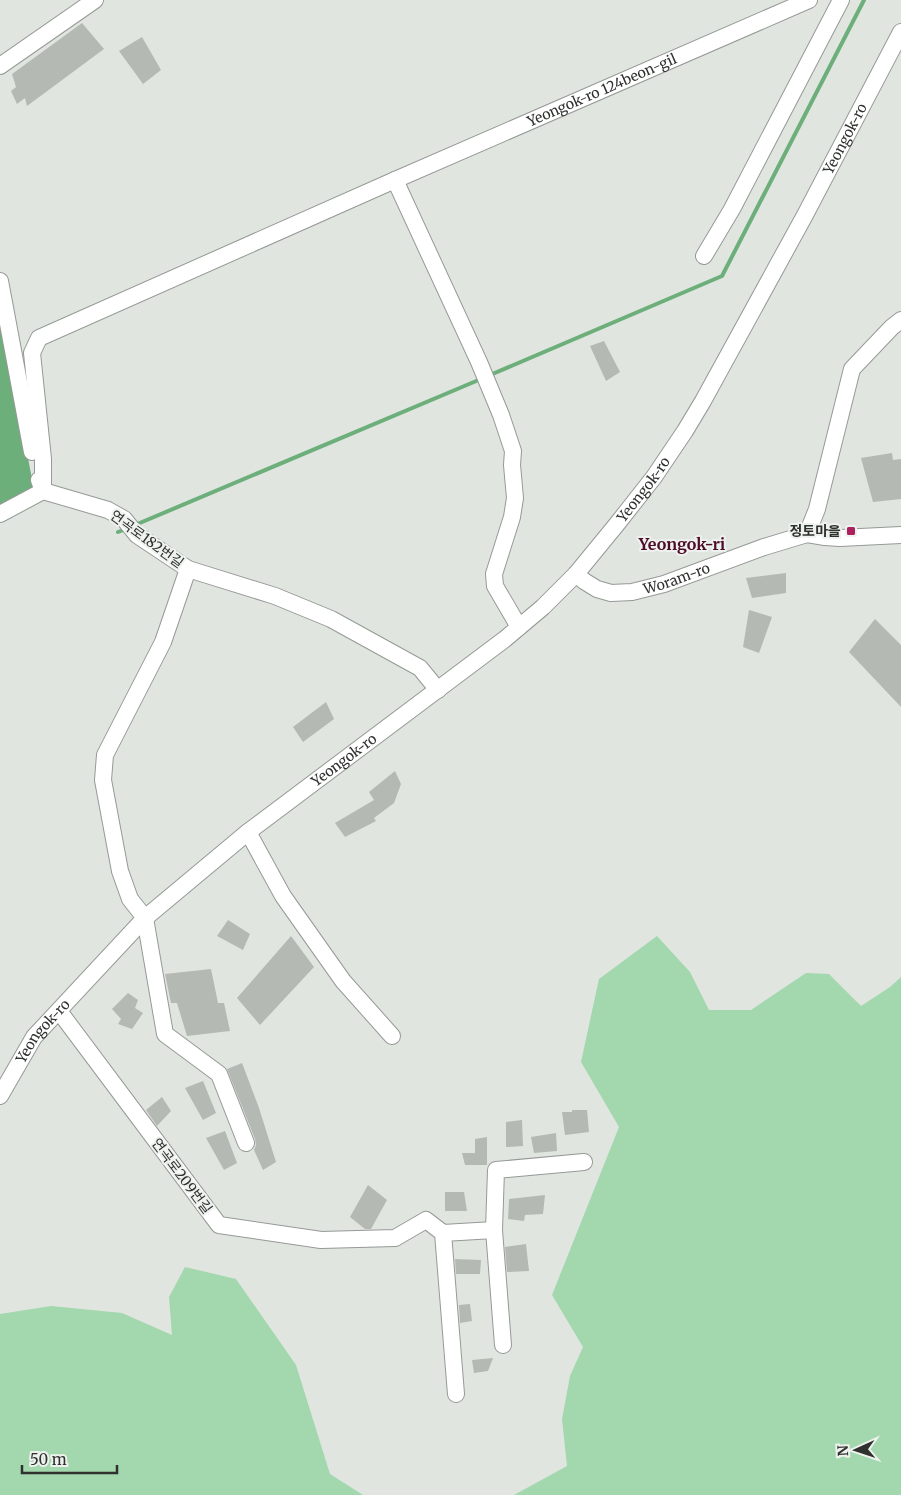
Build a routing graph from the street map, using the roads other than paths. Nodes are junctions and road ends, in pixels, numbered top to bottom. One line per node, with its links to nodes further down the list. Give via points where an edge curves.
1 (95, 0): 5 (street)
2 (809, 0): 6 (street, Yeongok-ro 124beon-gil)
3 (841, 0): 7 (street)
4 (901, 32): 15 (street, Yeongok-ro, via 703,402 654,477)
5 (0, 66)
6 (395, 180): 10 (street, Yeongok-ro 124beon-gil, via 38,338 32,353 43,458); 16 (street, via 479,362 513,451 515,498 494,574 494,586)
7 (704, 256)
8 (0, 281): 10 (street)
9 (901, 320): 12 (street, via 852,369 817,509)
10 (42, 491): 11 (street); 14 (street, 연곡로182번길, via 108,510 124,520 137,535)
11 (0, 514)
12 (807, 534): 13 (street, Woram-ro, via 840,538); 15 (street, Woram-ro, via 632,592 611,593 597,589)
13 (901, 535)
14 (188, 569): 17 (street, 연곡로182번길, via 275,596 331,619 420,668); 19 (street, via 163,642 105,755 103,780 120,871 130,899)
15 (576, 574): 16 (street, Yeongok-ro)
16 (519, 627): 17 (street, Yeongok-ro)
17 (438, 690): 18 (street, Yeongok-ro)
18 (248, 832): 19 (street, Yeongok-ro); 21 (street, via 282,896 343,981)
19 (145, 918): 20 (street, Yeongok-ro); 23 (street, via 165,1034 218,1074)
20 (59, 1011): 22 (street, Yeongok-ro, via 34,1038); 26 (street, 연곡로209번길, via 219,1226 321,1240 395,1238 426,1220)
21 (392, 1036)
22 (0, 1096)
23 (246, 1143)
24 (584, 1162): 25 (street, via 496,1170)
25 (494, 1230): 26 (street); 27 (street)
26 (443, 1233): 28 (street)
27 (503, 1345)
28 (456, 1394)

